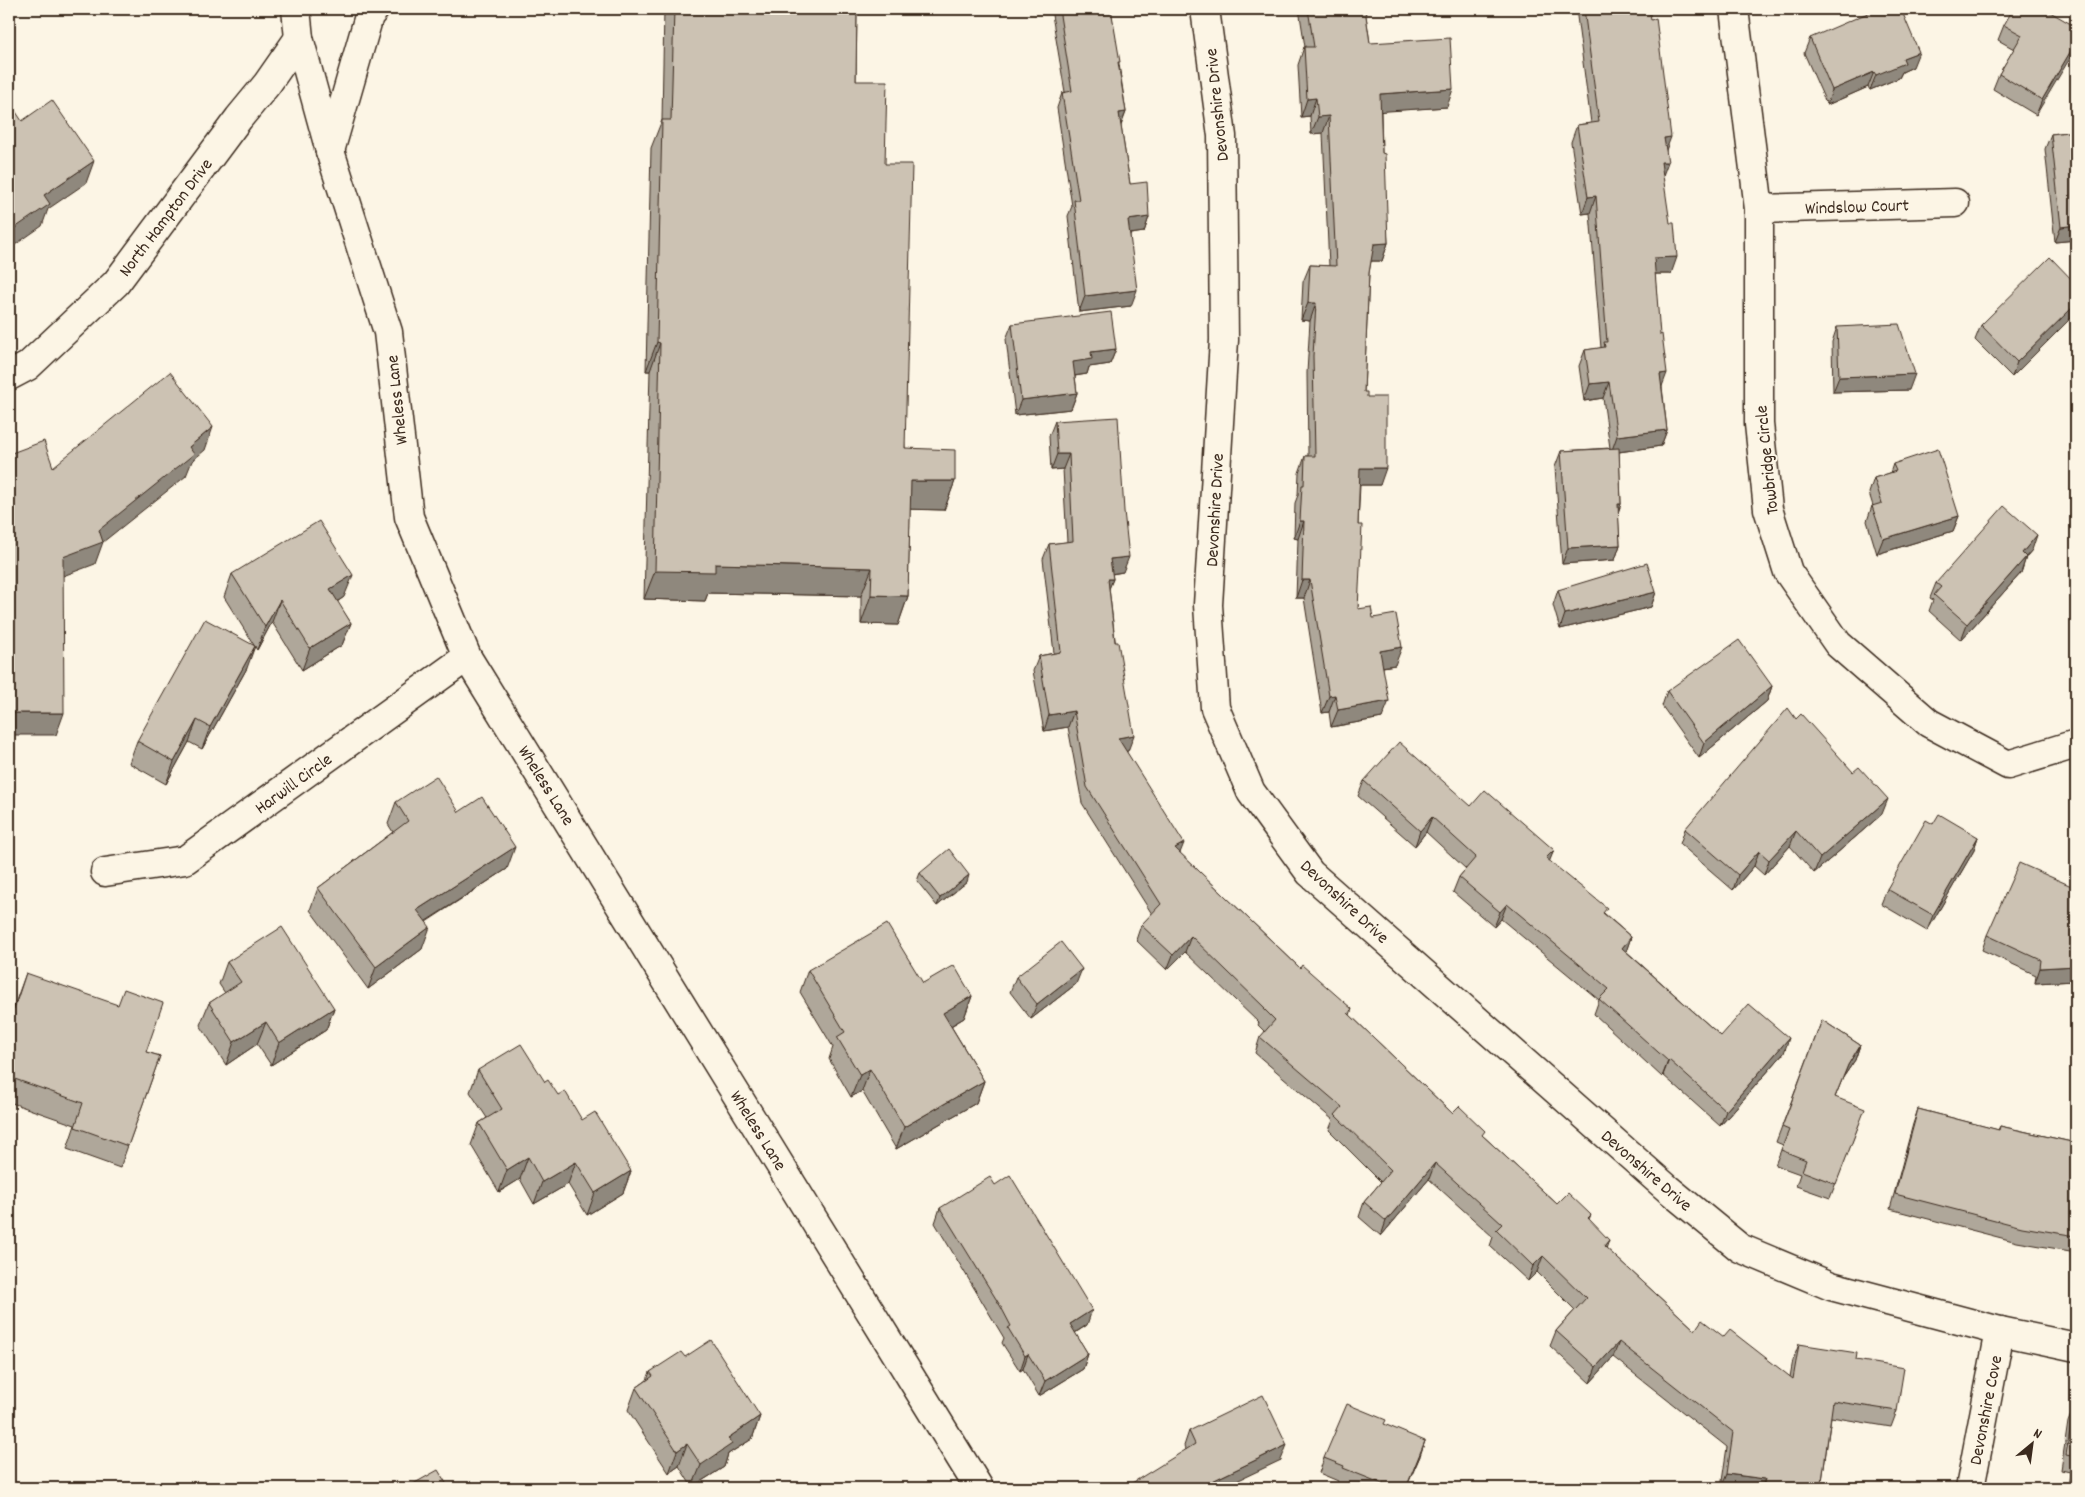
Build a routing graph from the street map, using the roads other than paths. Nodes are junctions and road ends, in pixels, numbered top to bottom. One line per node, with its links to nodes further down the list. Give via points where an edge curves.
1 (296, 9): 5 (street, Wheless Lane)
2 (375, 9): 6 (street, via 369,16)
3 (1205, 9): 13 (street, Devonshire Drive, via 1222,136 1224,330 1208,605 1215,708 1251,792 1310,873 1668,1189 1740,1248 1831,1286)
4 (1734, 9): 8 (street, Towbridge Circle)
5 (300, 38): 6 (street, Wheless Lane); 9 (street, North Hampton Drive, via 116,283 28,366)
6 (330, 151): 10 (street, Wheless Lane, via 388,332 409,517)
7 (1955, 202): 8 (street, Windslow Court)
8 (1759, 209): 11 (street, Towbridge Circle, via 1759,424 1768,509 1788,572 1838,644 1929,723 2008,766)
9 (9, 376)
10 (468, 657): 12 (street, Harwill Circle, via 185,860); 15 (street, Wheless Lane)
11 (2076, 744)
12 (105, 872)
13 (2000, 1331): 14 (street, Devonshire Drive); 16 (street, Devonshire Cove)
14 (2076, 1347)
15 (979, 1488)
16 (1970, 1488)

